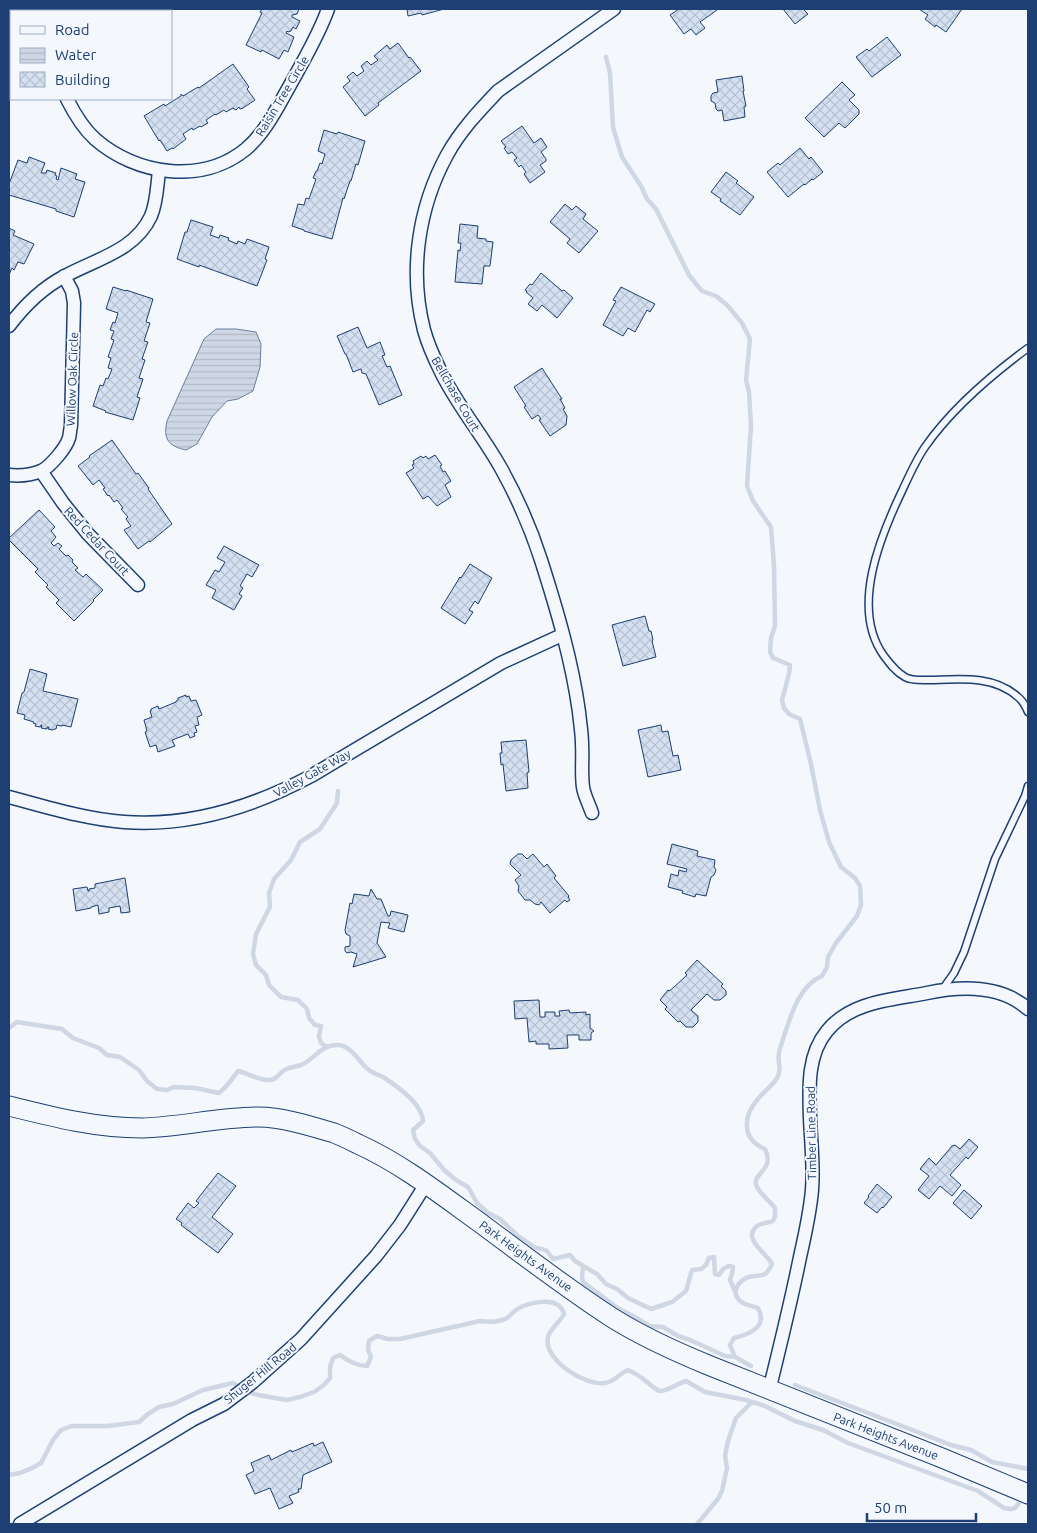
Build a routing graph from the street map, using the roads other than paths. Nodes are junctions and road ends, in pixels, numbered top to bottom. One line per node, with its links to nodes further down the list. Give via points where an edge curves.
1 (328, 9): 4 (street, Raisin Tree Circle, via 315,41 275,111 245,150 215,166 197,171)
2 (614, 9): 11 (street, Bellchase Court, via 498,91 466,126 435,178 420,229 417,257 420,311 432,352 443,376 522,507)
3 (67, 100): 4 (street, Raisin Tree Circle, via 94,138 124,159)
4 (158, 171): 5 (street, via 155,204 134,239 118,251)
5 (64, 276): 6 (street, via 38,294); 8 (street, Willow Oak Circle, via 74,303 71,426 64,448)
6 (9, 326)
7 (1028, 348): 12 (lane, via 962,404 924,448 887,524 868,596 869,620 876,645 892,667 907,678 978,679 1001,686 1018,697)
8 (41, 471): 9 (street, via 22,476); 10 (street, Red Cedar Court, via 88,534)
9 (9, 475)
10 (138, 585)
11 (562, 635): 14 (street, Valley Gate Way, via 501,662 311,776 240,808 181,820 125,822 89,817); 15 (street, Bellchase Court, via 579,713 583,788)
12 (1028, 712)
13 (1028, 786): 16 (lane, via 995,859 964,952)
14 (9, 797)
15 (592, 813)
16 (942, 990): 17 (street, Timber Line Road, via 978,989 1002,994); 20 (street, Timber Line Road, via 855,1008 837,1020 816,1049 809,1082 812,1188 808,1221)
17 (1028, 1009)
18 (9, 1106): 19 (main road, Park Heights Avenue, via 107,1126 143,1128 260,1117 299,1123 336,1134 369,1149)
19 (426, 1184): 20 (main road, Park Heights Avenue, via 612,1317 675,1352); 22 (street, Shuger Hill Road, via 376,1256 301,1339 253,1382 224,1404)
20 (769, 1391): 21 (main road, Park Heights Avenue)
21 (1028, 1494)
22 (20, 1524)

